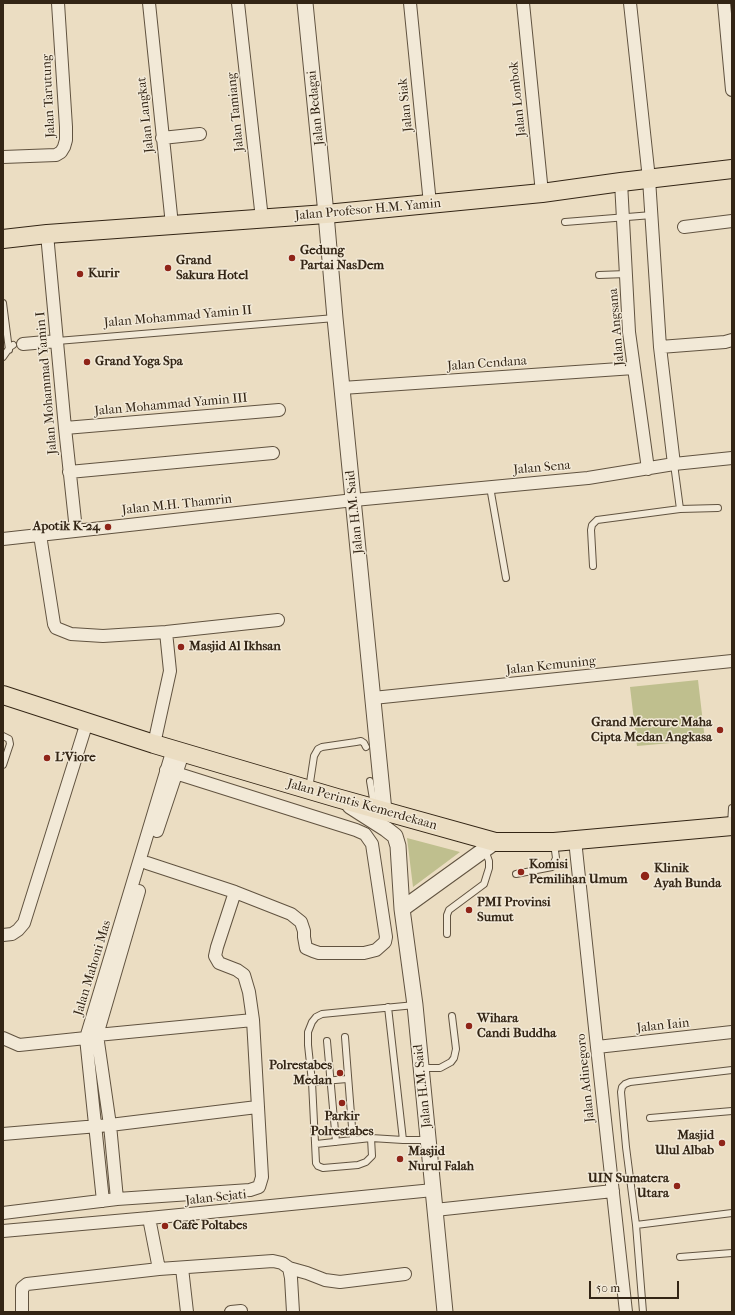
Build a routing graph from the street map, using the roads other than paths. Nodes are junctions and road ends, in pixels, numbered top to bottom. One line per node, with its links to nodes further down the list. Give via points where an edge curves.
1 (58, 3): 12 (street, Jalan Tarutung, via 66,127 64,147 56,155)
2 (149, 3): 11 (street, Jalan Langkat)
3 (238, 3): 21 (street, Jalan Tamiang)
4 (305, 3): 18 (street, Jalan Bedagai)
5 (410, 3): 17 (street, Jalan Siak)
6 (523, 3): 16 (street, Jalan Lombok)
7 (630, 3): 14 (street)
8 (724, 3): 9 (street)
9 (732, 90)
10 (200, 134): 11 (street)
11 (162, 138): 24 (street, Jalan Langkat)
12 (3, 157)
13 (732, 169): 14 (main road, Jalan Profesor H.M. Yamin)
14 (650, 179): 15 (main road, Jalan Profesor H.M. Yamin); 19 (street)
15 (621, 182): 16 (main road, Jalan Profesor H.M. Yamin); 20 (street, Jalan Angsana)
16 (542, 193): 17 (main road, Jalan Profesor H.M. Yamin)
17 (430, 204): 18 (main road, Jalan Profesor H.M. Yamin)
18 (326, 214): 21 (main road, Jalan Profesor H.M. Yamin); 31 (street, Jalan H.M. Said)
19 (652, 215): 20 (lane); 35 (street)
20 (624, 217): 23 (lane); 28 (street, Jalan Angsana)
21 (262, 219): 24 (main road, Jalan Profesor H.M. Yamin)
22 (732, 221): 25 (street)
23 (565, 222)
24 (172, 225): 26 (main road, Jalan Profesor H.M. Yamin)
25 (684, 227)
26 (47, 234): 27 (main road, Jalan Profesor H.M. Yamin); 33 (street, Jalan Mohammad Yamin I)
27 (3, 239)
28 (627, 274): 29 (lane); 37 (street, Jalan Angsana, via 629,332)
29 (599, 275)
30 (3, 304): 34 (lane)
31 (336, 318): 33 (lane, Jalan Mohammad Yamin II); 38 (street, Jalan H.M. Said)
32 (732, 340): 35 (street)
33 (57, 341): 34 (street, Jalan Mohammad Yamin II); 40 (street, Jalan Mohammad Yamin I)
34 (15, 346): 36 (lane)
35 (660, 347): 43 (street)
36 (3, 358)
37 (634, 368): 38 (street, Jalan Cendana); 44 (street, Jalan Angsana)
38 (342, 388): 47 (street, Jalan H.M. Said)
39 (279, 410): 40 (street, Jalan Mohammad Yamin III)
40 (64, 428): 45 (street, Jalan Mohammad Yamin I)
41 (273, 453): 45 (street)
42 (732, 458): 43 (street, Jalan Sena)
43 (674, 464): 44 (street, Jalan Sena); 49 (lane)
44 (648, 469): 46 (street, Jalan Sena, via 588,478)
45 (70, 472): 50 (street, Jalan Mohammad Yamin I)
46 (490, 486): 47 (street, Jalan Sena); 54 (lane)
47 (354, 500): 50 (street, Jalan M.H. Thamrin); 59 (street, Jalan H.M. Said)
48 (718, 508): 49 (lane)
49 (680, 509): 53 (lane, via 594,522 591,530)
50 (76, 530): 51 (street, Jalan M.H. Thamrin)
51 (40, 535): 52 (street, Jalan M.H. Thamrin); 56 (street, via 52,617 56,628 71,634 90,636)
52 (3, 539)
53 (593, 566)
54 (506, 578)
55 (278, 620): 56 (street)
56 (166, 632): 62 (street, via 170,672)
57 (732, 661): 59 (street, Jalan Kemuning)
58 (3, 695): 60 (main road, Jalan Perintis Kemerdekaan)
59 (373, 698): 71 (street, Jalan H.M. Said)
60 (87, 722): 62 (main road, Jalan Perintis Kemerdekaan); 81 (street, via 24,923 12,934)
61 (3, 736): 65 (lane, via 9,739 10,744)
62 (154, 744): 64 (main road, Jalan Perintis Kemerdekaan)
63 (366, 746): 68 (lane, via 364,743 356,742 318,749 314,756)
64 (178, 751): 66 (street, Jalan Mahoni Mas); 68 (main road, Jalan Perintis Kemerdekaan)
65 (3, 765)
66 (172, 772): 76 (street, Jalan Mahoni Mas); 78 (street, via 365,834 372,844 385,942 376,950 364,953 313,951 306,948 303,926 297,918); 87 (street, Jalan Mahoni Mas)
67 (370, 781): 71 (lane)
68 (309, 790): 69 (main road, Jalan Perintis Kemerdekaan)
69 (337, 798): 71 (main road, Jalan Perintis Kemerdekaan); 79 (street, Jalan H.M. Said, via 395,836 398,846)
70 (732, 808): 72 (lane)
71 (379, 810): 75 (main road, Jalan Perintis Kemerdekaan)
72 (731, 826): 73 (main road, Jalan Perintis Kemerdekaan)
73 (575, 840): 74 (main road, Jalan Perintis Kemerdekaan); 93 (street, Jalan Adinegoro)
74 (554, 842): 75 (main road, Jalan Perintis Kemerdekaan); 77 (lane, via 556,858 552,868)
75 (490, 846): 79 (street); 80 (lane, via 489,868 484,884 449,910)
76 (147, 863): 78 (street); 87 (street, Jalan Mahoni Mas)
77 (516, 874)
78 (235, 892): 85 (street, via 215,956 219,963 244,975)
79 (402, 909): 82 (street, Jalan H.M. Said)
80 (447, 934)
81 (3, 935)
82 (415, 1005): 83 (lane); 94 (street, Jalan H.M. Said)
83 (388, 1007): 98 (lane, via 322,1014 316,1017 308,1032); 107 (lane)
84 (452, 1016): 94 (lane, via 456,1049 454,1058 440,1068)
85 (253, 1020): 87 (street); 99 (street)
86 (732, 1032): 93 (street, Jalan Iain)
87 (92, 1037): 91 (street); 102 (street, Jalan Mahoni Mas); 103 (street, Jalan Mahoni Mas)
88 (3, 1038): 91 (street)
89 (345, 1038): 96 (lane)
90 (327, 1041): 97 (lane)
91 (20, 1045): 92 (street)
92 (3, 1046)
93 (597, 1047): 112 (street, Jalan Adinegoro)
94 (420, 1068): 108 (street, Jalan H.M. Said)
95 (732, 1070): 119 (lane, via 630,1082 622,1087 626,1147)
96 (347, 1079): 97 (lane); 106 (lane)
97 (330, 1081): 98 (lane); 109 (lane)
98 (312, 1082): 110 (lane)
99 (257, 1107): 102 (street); 113 (street, via 262,1177 259,1187 250,1190)
100 (732, 1111): 101 (lane)
101 (650, 1118)
102 (110, 1125): 103 (street); 113 (street, Jalan Mahoni Mas)
103 (94, 1126): 104 (street); 114 (street, Jalan Mahoni Mas)
104 (3, 1134)
105 (371, 1138): 106 (lane); 107 (lane); 110 (lane, via 371,1158 350,1166 318,1166)
106 (354, 1140): 109 (lane)
107 (402, 1140): 108 (lane)
108 (429, 1140): 111 (street, Jalan H.M. Said)
109 (336, 1142): 110 (lane)
110 (316, 1144)
111 (433, 1190): 115 (street, Jalan H.M. Said); 118 (street, Jalan Sejati)
112 (613, 1191): 115 (street); 131 (street, Jalan Adinegoro)
113 (117, 1199): 114 (street)
114 (103, 1201): 116 (street)
115 (435, 1210): 130 (street, Jalan H.M. Said)
116 (3, 1213)
117 (732, 1213): 119 (lane)
118 (150, 1218): 120 (street, Jalan Sejati); 125 (street)
119 (636, 1225): 132 (lane)
120 (3, 1231)
121 (732, 1253): 122 (lane)
122 (680, 1257)
123 (182, 1268): 124 (street, via 273,1261); 125 (street); 128 (street)
124 (289, 1268): 126 (street, via 325,1280 340,1282); 129 (street)
125 (159, 1269): 127 (street, via 28,1284 22,1288)
126 (405, 1274)
127 (22, 1312)
128 (186, 1312)
129 (293, 1312)
130 (446, 1312)
131 (626, 1312)
132 (643, 1312)

